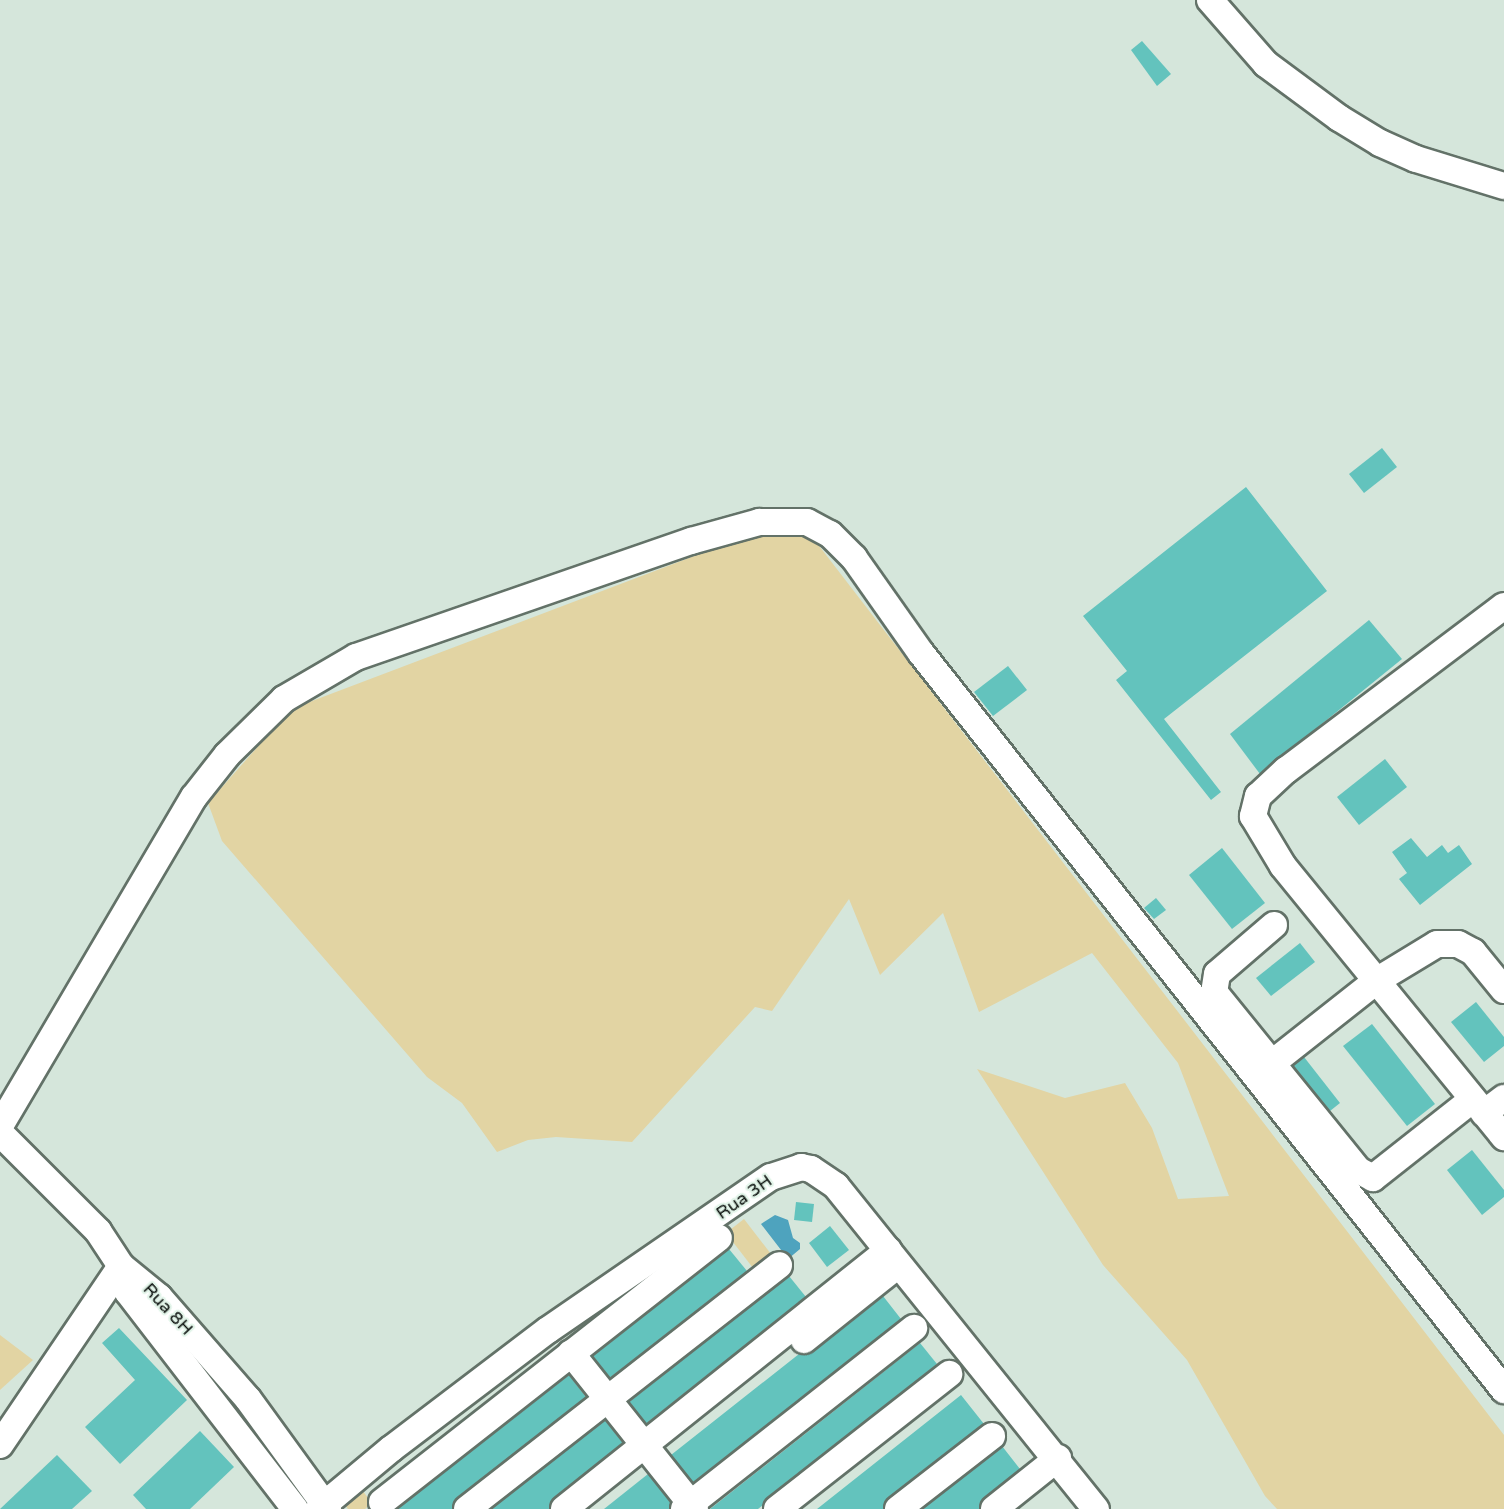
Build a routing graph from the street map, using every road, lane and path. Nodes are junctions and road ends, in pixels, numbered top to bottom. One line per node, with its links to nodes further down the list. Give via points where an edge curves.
1 (1210, 0): 2 (street, via 1266,64 1339,118 1416,159)
2 (1504, 186)
3 (1504, 606): 5 (street, via 1286,770 1254,804 1253,816 1268,846)
4 (1274, 924): 7 (street, via 1217,974 1213,984 1214,992)
5 (1376, 981): 6 (street, via 1437,944 1458,944 1485,963); 7 (street); 8 (street)
6 (1504, 990)
7 (1271, 1064): 8 (street, via 1358,1170 1373,1178)
8 (1487, 1103): 11 (street)
9 (0, 1126): 18 (street, via 189,805 227,755 284,699 356,657 680,545 759,522 807,522 830,534 854,558 921,654)
10 (0, 1133): 15 (street, via 81,1211)
11 (1504, 1137)
12 (719, 1238): 17 (street)
13 (893, 1258): 22 (street); 23 (street, Rua 3H); 25 (street, Rua 3H, via 823,1176 801,1167 785,1169 548,1330)
14 (779, 1265): 19 (street)
15 (121, 1266): 21 (street); 25 (street, Rua 8H, via 159,1297 240,1391); 27 (street, Rua 8H, via 128,1292)
16 (914, 1328): 26 (street)
17 (571, 1353): 19 (street); 24 (street)
18 (1504, 1390)
19 (607, 1399): 22 (street); 28 (street)
20 (992, 1436): 33 (street)
21 (0, 1445)
22 (649, 1452): 26 (street); 29 (street); 30 (street)
23 (1063, 1464): 34 (street); 35 (street); 36 (street, Rua 3H)
24 (382, 1502)
25 (324, 1507)
26 (690, 1507)
27 (295, 1509)
28 (467, 1509)
29 (564, 1509)
30 (589, 1509)
31 (777, 1509): 32 (street, via 952,1382)
32 (803, 1509)
33 (898, 1509)
34 (994, 1509)
35 (1019, 1509)
36 (1096, 1509)

